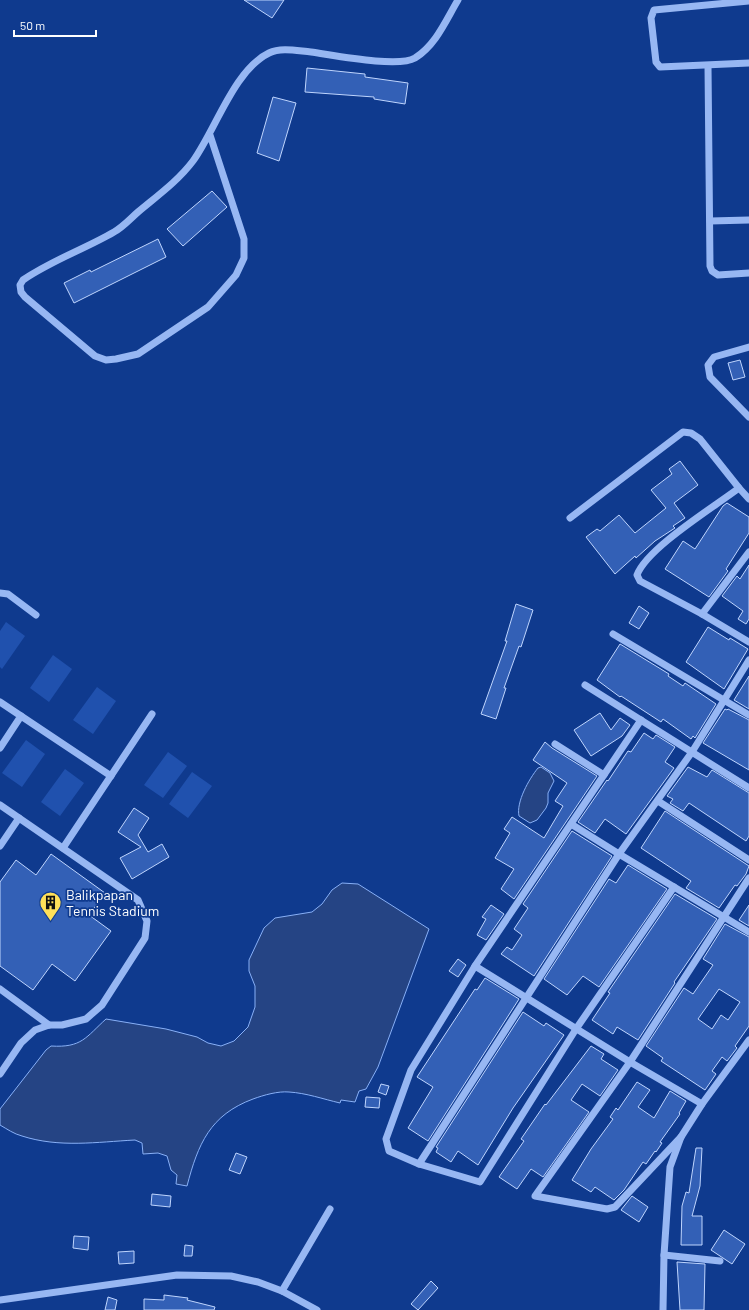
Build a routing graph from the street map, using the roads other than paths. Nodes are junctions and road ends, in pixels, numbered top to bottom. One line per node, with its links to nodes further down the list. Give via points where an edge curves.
1 (458, 0): 6 (street, via 435,39 415,58 404,62 288,50 270,52 247,69)
2 (749, 1): 3 (street)
3 (718, 2): 5 (street, via 654,10 652,15 657,65 664,68)
4 (749, 63): 5 (street)
5 (708, 66): 8 (street)
6 (210, 135): 6 (street, via 192,161 169,186 116,231 30,275 20,285 25,297 95,356 106,360 138,354 208,308 236,275 244,258 244,238)
7 (749, 220): 8 (street)
8 (710, 221): 9 (street, via 712,271 718,275)
9 (749, 273)
10 (749, 347): 11 (street, via 714,357 708,365 710,377)
11 (746, 410): 12 (street)
12 (749, 417)
13 (739, 488): 14 (street); 15 (street, via 700,439 691,433 683,432); 18 (street, via 653,551 640,567 640,580)
14 (749, 499)
15 (570, 518)
16 (749, 552): 18 (street)
17 (0, 593): 19 (street, via 8,594)
18 (702, 614): 21 (street)
19 (36, 615)
20 (613, 634): 24 (street)
21 (749, 642)
22 (749, 660): 24 (street)
23 (585, 685): 29 (street)
24 (724, 700): 27 (street); 32 (street)
25 (0, 702): 28 (street)
26 (152, 714): 34 (street)
27 (749, 715)
28 (21, 716): 31 (street); 34 (street)
29 (641, 720): 32 (street); 33 (street)
30 (555, 744): 33 (street)
31 (0, 748)
32 (692, 752): 35 (street); 36 (street)
33 (604, 774): 39 (street)
34 (111, 776): 41 (street)
35 (749, 788)
36 (658, 801): 42 (street); 43 (street)
37 (0, 805): 38 (street)
38 (19, 818): 40 (street); 41 (street)
39 (571, 824): 42 (street); 48 (street)
40 (0, 846)
41 (63, 848): 51 (street, via 138,900 147,921 145,938 102,1005 86,1019 62,1025)
42 (619, 854): 45 (street); 50 (street)
43 (749, 860)
44 (749, 878): 46 (street)
45 (674, 887): 46 (street); 52 (street)
46 (725, 916): 47 (street); 54 (street)
47 (749, 932)
48 (475, 966): 50 (street); 58 (street, via 411,1070 386,1139 392,1154)
49 (0, 989): 51 (street)
50 (528, 998): 52 (street); 58 (street)
51 (48, 1025): 55 (street, via 26,1037)
52 (576, 1029): 54 (street); 58 (street, via 480,1182)
53 (749, 1040): 56 (street)
54 (630, 1062): 56 (street); 57 (street, via 535,1196 607,1209 615,1207)
55 (0, 1074)
56 (702, 1104): 57 (street)
57 (681, 1137): 60 (street, via 670,1167)
58 (419, 1164)
59 (330, 1209): 62 (street)
60 (664, 1255): 61 (street); 65 (street)
61 (720, 1261)
62 (282, 1291): 63 (street, via 231,1276 177,1275); 64 (street)
63 (0, 1300)
64 (316, 1310)
65 (663, 1310)

